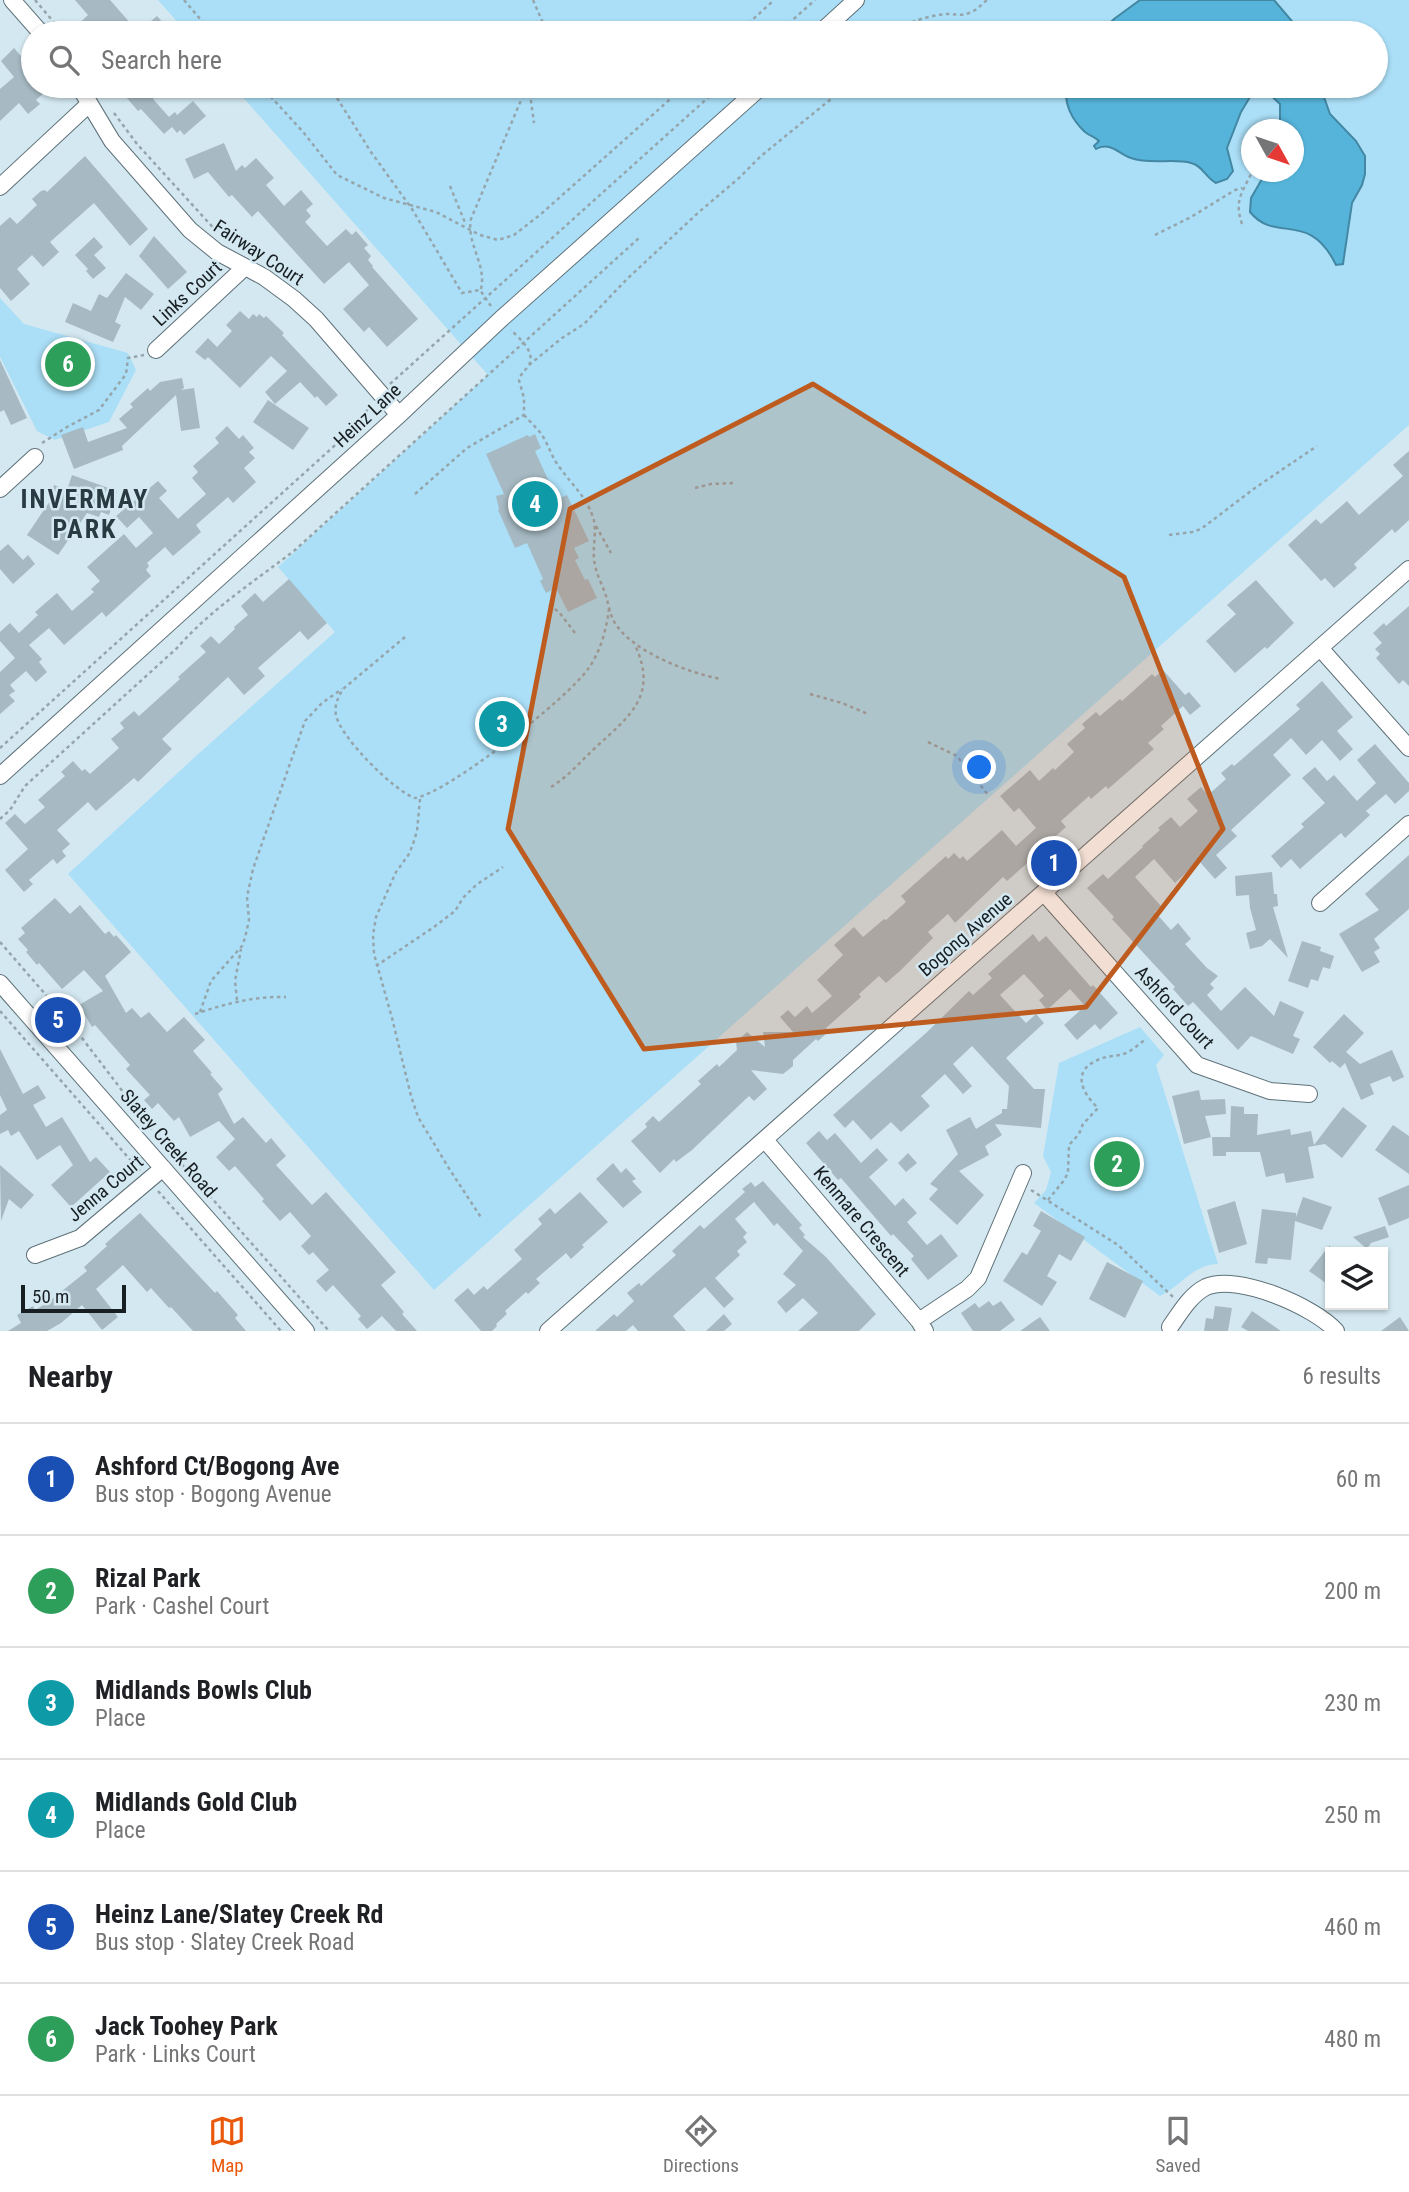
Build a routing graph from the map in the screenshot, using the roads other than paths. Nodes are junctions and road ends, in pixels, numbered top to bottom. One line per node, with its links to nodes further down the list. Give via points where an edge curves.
1 (12, 0): 3 (street)
2 (856, 0): 4 (street)
3 (30, 21)
4 (833, 21)
5 (86, 98): 7 (street, Fairway Court)
6 (749, 98): 11 (street, Heinz Lane)
7 (89, 104): 8 (street); 9 (street, Fairway Court, via 120,150 190,230 209,247)
8 (0, 187)
9 (250, 261): 10 (street, Links Court); 11 (street, Fairway Court, via 307,310)
10 (156, 350)
11 (399, 415): 17 (street, Heinz Lane)
12 (35, 457): 13 (street)
13 (0, 489)
14 (1409, 569): 15 (street, Bogong Avenue)
15 (1320, 648): 16 (street); 19 (street, Bogong Avenue)
16 (1409, 748)
17 (0, 776)
18 (1409, 824): 20 (street)
19 (1044, 893): 22 (street, Ashford Court, via 1197,1065 1270,1091); 23 (street, Bogong Avenue)
20 (1320, 903)
21 (0, 983): 24 (street, Slatey Creek Road)
22 (1309, 1094)
23 (765, 1140): 27 (street, Kenmare Crescent); 30 (street, Bogong Avenue)
24 (163, 1168): 26 (street, Jenna Court, via 80,1238); 29 (street, Slatey Creek Road)
25 (1021, 1178): 27 (street, via 975,1280)
26 (35, 1255)
27 (922, 1326)
28 (1170, 1327): 31 (street, via 1197,1294 1222,1284 1267,1293 1299,1306)
29 (306, 1331)
30 (548, 1331)
31 (1336, 1331)

